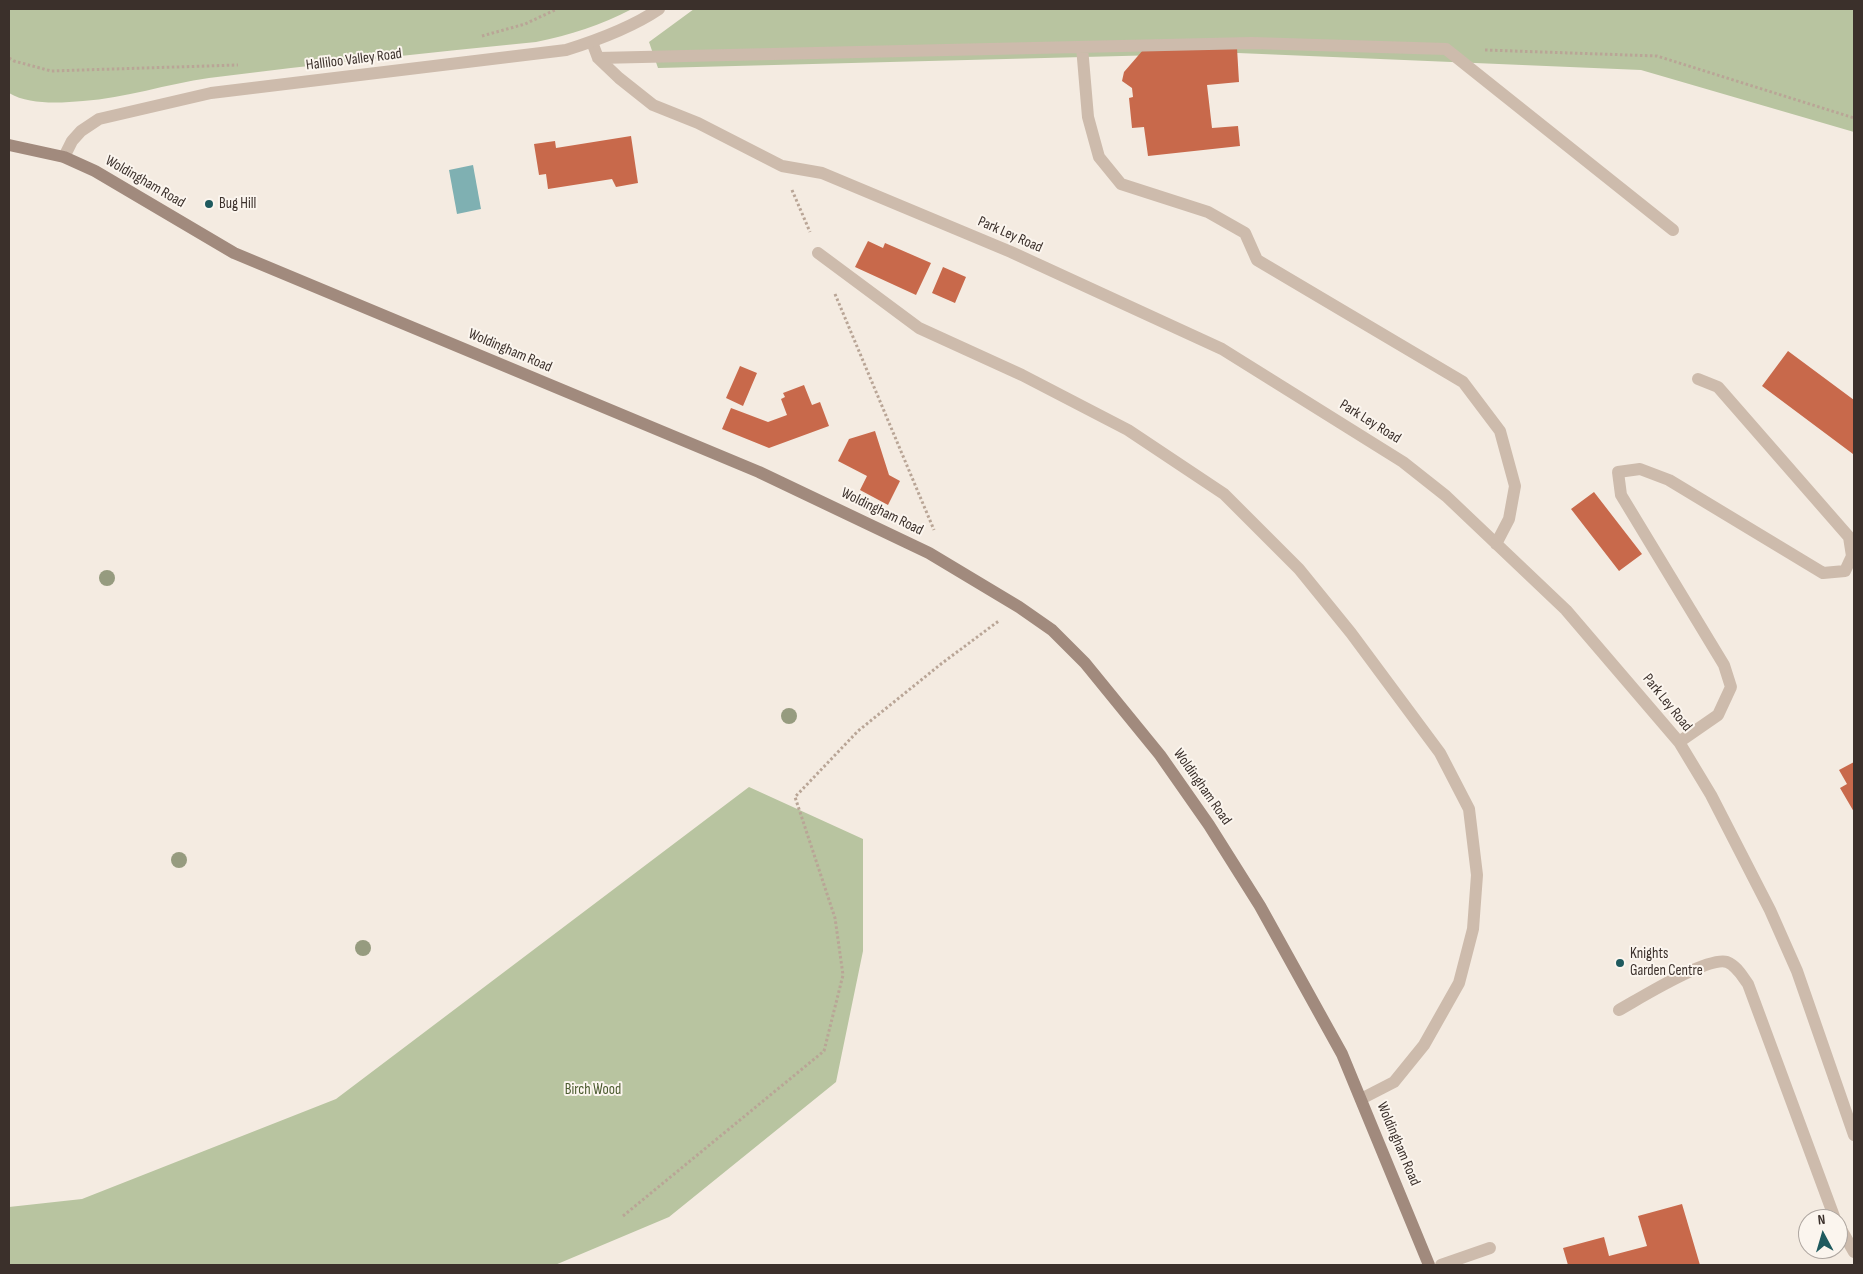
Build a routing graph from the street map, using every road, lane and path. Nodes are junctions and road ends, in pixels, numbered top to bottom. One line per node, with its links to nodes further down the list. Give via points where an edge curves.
1 (557, 9): 3 (path, via 525,24)
2 (660, 9): 4 (street, Halliloo Valley Road)
3 (481, 36)
4 (592, 42): 8 (street, Park Ley Road); 12 (street, Halliloo Valley Road, via 534,55 210,93 99,119 81,131)
5 (1082, 46): 6 (street, via 1252,43); 8 (street); 19 (street, via 1088,117 1099,157 1121,184 1208,212 1245,233 1257,260 1463,382 1500,431 1515,486 1509,519)
6 (1446, 49): 10 (path, via 1657,56); 14 (street)
7 (9, 58): 9 (path, via 51,72)
8 (598, 58): 13 (street, Park Ley Road, via 653,104 698,122)
9 (242, 65)
10 (1854, 118)
11 (9, 145): 12 (street, Woldingham Road)
12 (64, 157): 20 (street, Woldingham Road, via 234,253 759,472 929,553)
13 (782, 166): 15 (path); 19 (street, Park Ley Road, via 822,173 1011,252 1222,349 1404,462 1446,496)
14 (1673, 230)
15 (818, 253): 23 (street, via 919,328 1022,375 1128,430 1224,494 1299,570 1351,633 1440,753 1469,809 1477,875 1473,929 1459,983 1424,1045 1394,1082)
16 (832, 287): 18 (path)
17 (1698, 379): 21 (street, via 1718,387 1849,537 1852,556 1845,571 1822,573 1669,480 1640,469 1618,472 1621,495 1724,666 1731,687 1718,714)
18 (936, 536)
19 (1496, 544): 21 (street, Park Ley Road, via 1566,610)
20 (1019, 607): 23 (street, Woldingham Road, via 1052,630 1085,662 1160,755 1260,906 1342,1054); 26 (path, via 858,731 795,797 835,918 843,976 824,1051)
21 (1679, 742): 24 (street, Park Ley Road, via 1711,795 1774,919 1796,971)
22 (1619, 1010): 25 (street, via 1704,965 1726,962 1738,970 1748,984)
23 (1361, 1099): 28 (street, Woldingham Road)
24 (1854, 1135)
25 (1831, 1209)
26 (623, 1216)
27 (1490, 1248): 29 (street)
28 (1429, 1265)
29 (1440, 1265)

